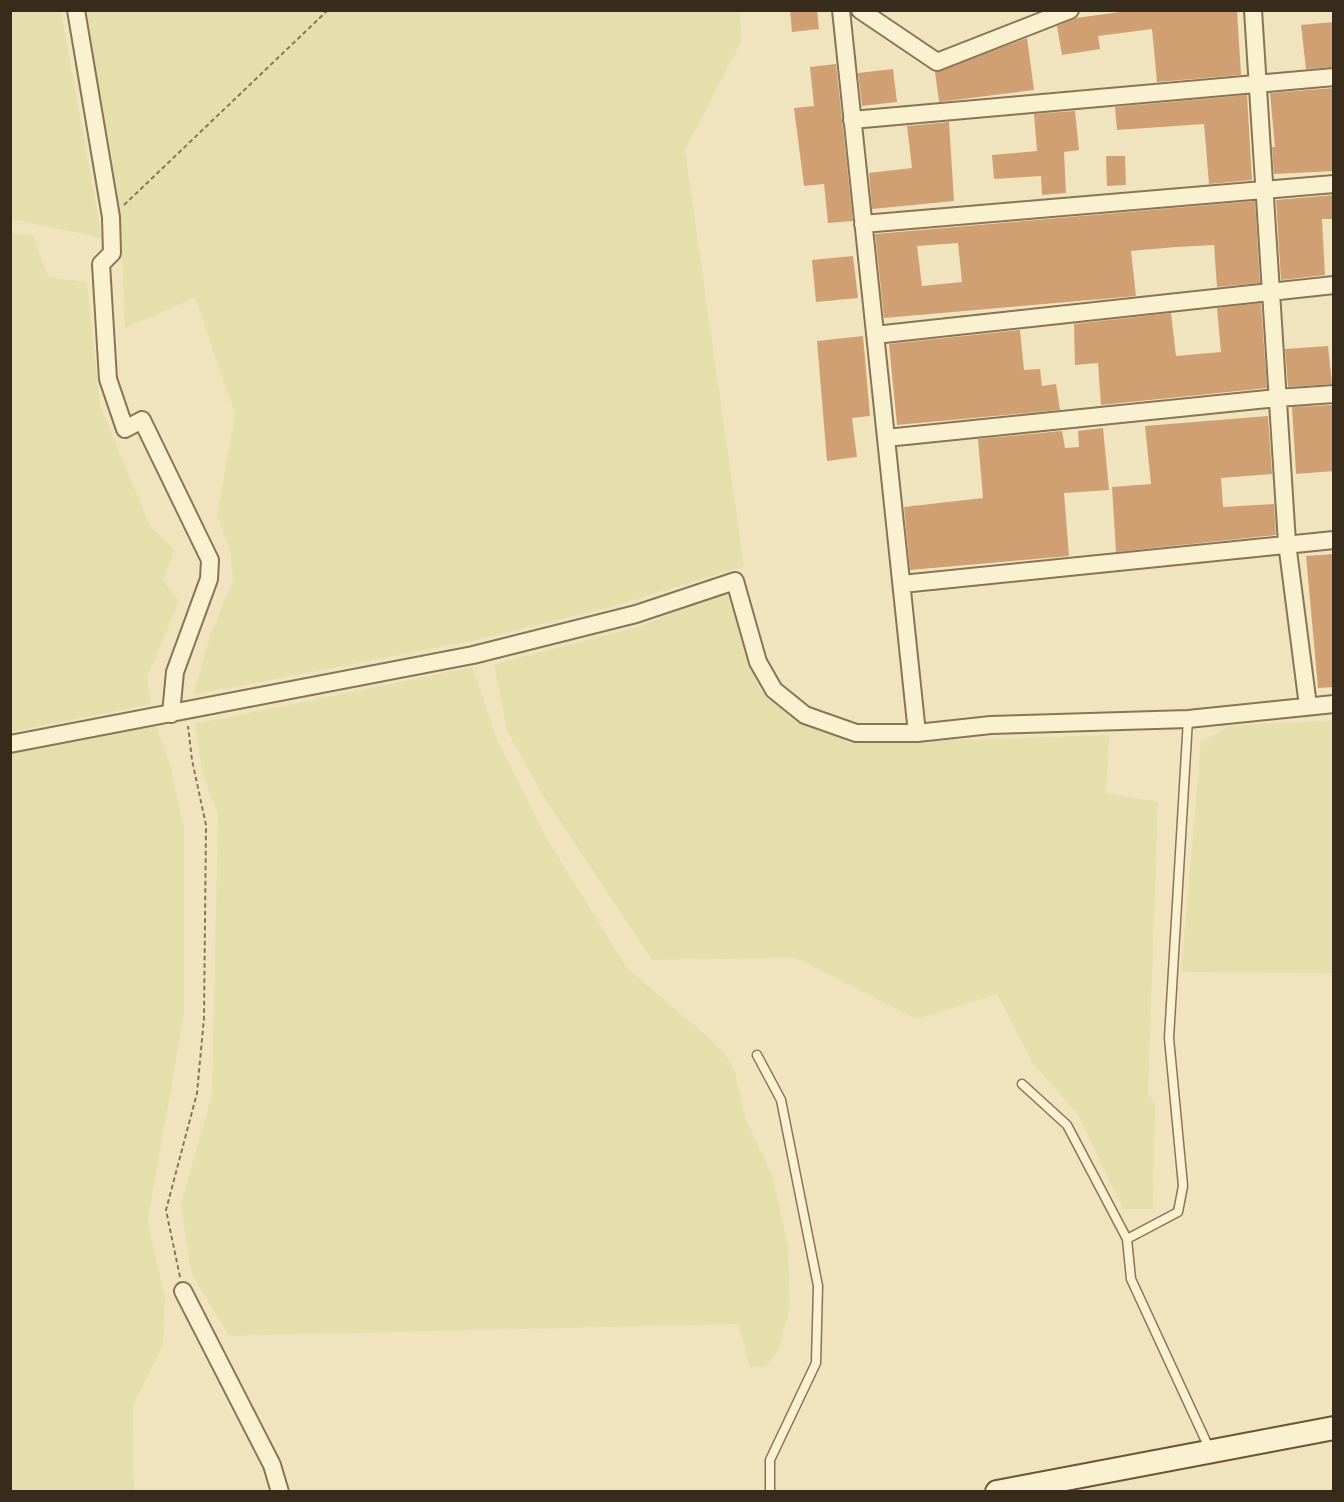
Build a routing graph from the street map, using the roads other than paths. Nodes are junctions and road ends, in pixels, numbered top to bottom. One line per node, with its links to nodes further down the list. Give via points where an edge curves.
1 (76, 10): 23 (street, via 111,217 112,253 101,264 108,379 125,429 142,420 210,560 209,579 175,672)
2 (841, 10): 8 (street)
3 (860, 10): 4 (street, via 937,62)
4 (1070, 10)
5 (1253, 10): 7 (street)
6 (1334, 77): 7 (street)
7 (1256, 84): 8 (street); 10 (street)
8 (852, 120): 11 (street)
9 (1334, 184): 10 (street)
10 (1263, 191): 11 (street); 13 (street)
11 (863, 224): 14 (street)
12 (1334, 285): 13 (street)
13 (1269, 290): 14 (street); 16 (street)
14 (875, 335): 17 (street)
15 (1334, 394): 16 (street)
16 (1276, 398): 17 (street); 19 (street)
17 (886, 438): 20 (street)
18 (1334, 540): 19 (street)
19 (1287, 543): 20 (street); 22 (street)
20 (902, 584): 25 (street)
21 (1334, 704): 22 (street)
22 (1308, 706): 24 (street)
23 (179, 713): 25 (street, via 473,655 636,614 735,581 758,662 774,690 805,715 856,733); 26 (street)
24 (1188, 719): 25 (street, via 991,725); 29 (lane, via 1169,1038 1183,1186 1178,1212)
25 (916, 733)
26 (10, 744)
27 (757, 1055): 34 (lane, via 781,1100 818,1286 816,1363 770,1460)
28 (1022, 1084): 29 (lane, via 1067,1125)
29 (1127, 1239): 32 (lane, via 1131,1279)
30 (183, 1291): 33 (street, via 272,1465)
31 (1334, 1428): 32 (main road)
32 (1211, 1450): 35 (main road)
33 (280, 1491)
34 (770, 1491)
35 (997, 1491)

